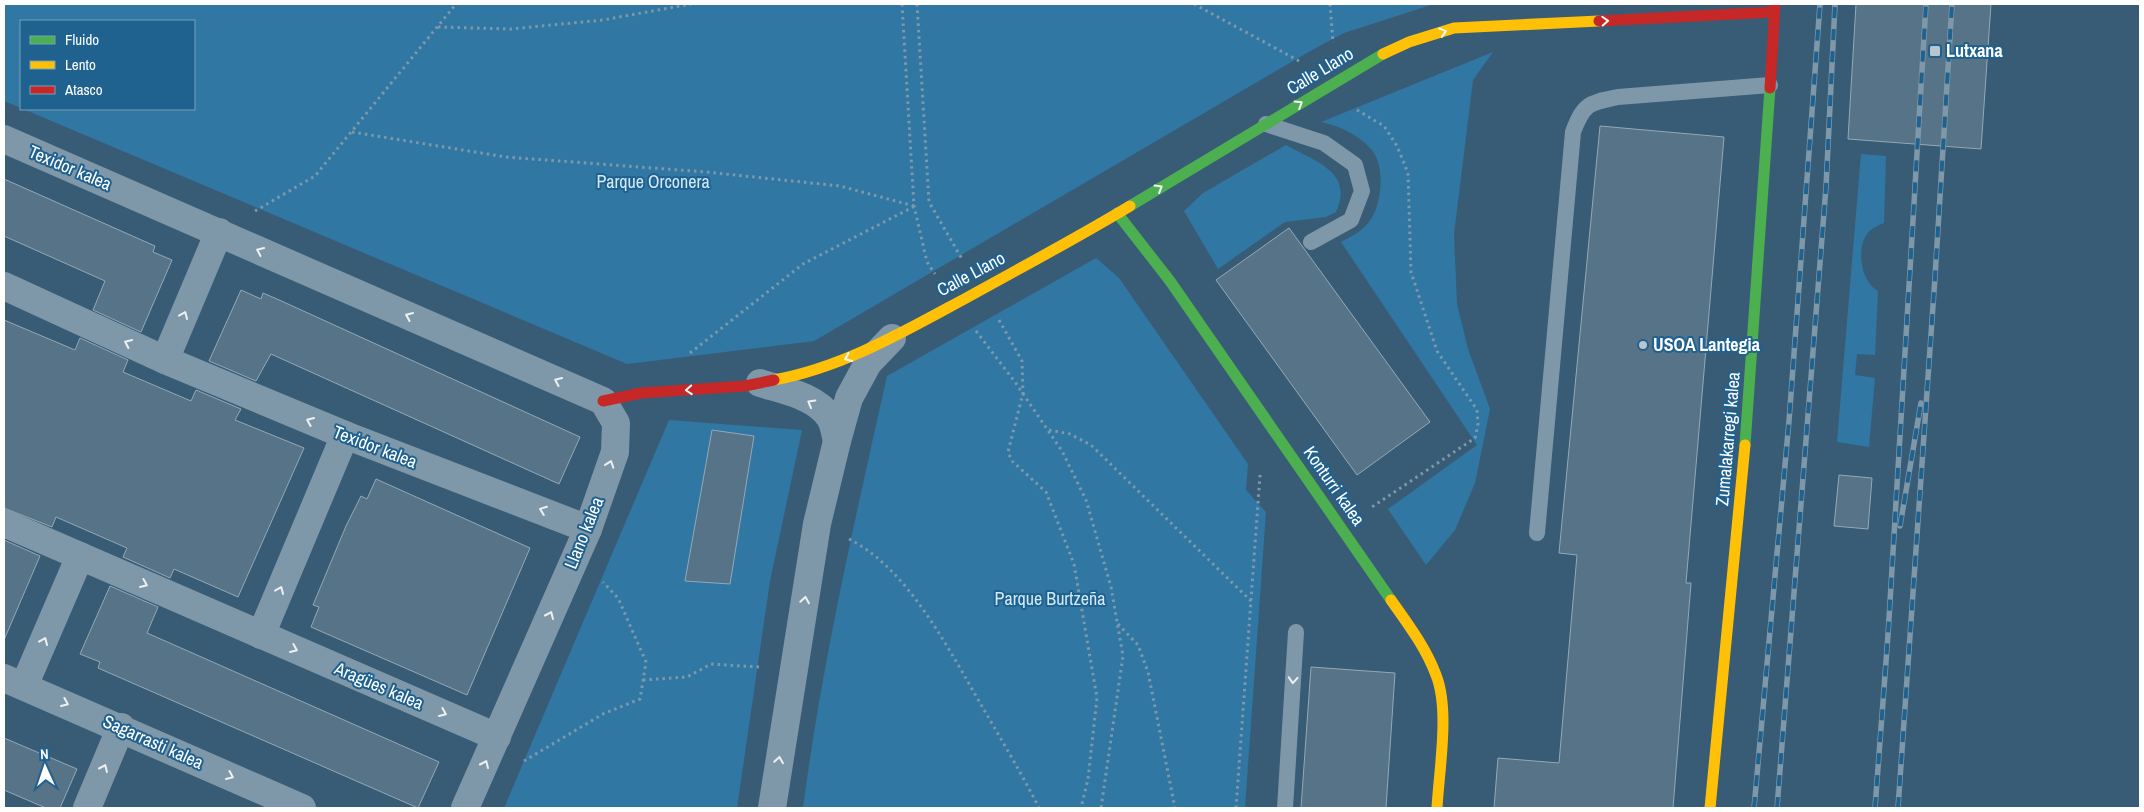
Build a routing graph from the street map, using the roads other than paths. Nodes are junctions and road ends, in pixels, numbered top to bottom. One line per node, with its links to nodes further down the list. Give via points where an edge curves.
1 (1774, 8): 2 (street, Zumalakarregi kalea); 3 (street, Calle Llano, one-way to 1, via 1374,59 1409,42 1454,28)
2 (1770, 85): 17 (lane, via 1618,97 1593,103 1581,113 1573,132); 30 (street, Zumalakarregi kalea, via 1750,391)
3 (1266, 124): 5 (street, Calle Llano, one-way to 3); 7 (lane, via 1324,143 1355,165 1362,191 1351,220)
4 (4, 139): 6 (street, Texidor kalea)
5 (1118, 213): 9 (street, Calle Llano); 29 (street, Konturri kalea, via 1170,281 1421,643 1437,676 1443,717)
6 (219, 232): 10 (street, one-way to 6); 12 (street, Texidor kalea, one-way to 6)
7 (1312, 242)
8 (4, 286): 10 (street, Texidor kalea, one-way to 8)
9 (892, 338): 11 (street, one-way to 11, via 802,375); 14 (street, via 868,363 849,398)
10 (165, 360): 13 (street, Texidor kalea, one-way to 10)
11 (760, 383): 12 (street, one-way to 12, via 641,393); 14 (street, one-way to 11, via 830,418 816,404)
12 (603, 401): 16 (street, Llano kalea, one-way to 12, via 615,452 616,423)
13 (345, 436): 16 (street, Texidor kalea, one-way to 13); 20 (street, one-way to 13)
14 (837, 441): 27 (street, one-way to 14, via 817,524)
15 (4, 523): 18 (street, Aragües kalea)
16 (588, 529): 23 (street, Llano kalea, one-way to 16)
17 (1537, 533)
18 (80, 556): 20 (street, Aragües kalea, one-way to 20); 21 (street, one-way to 18)
19 (1296, 632): 28 (lane, one-way to 28)
20 (261, 634): 23 (street, Aragües kalea, one-way to 23)
21 (14, 682): 22 (street, Sagarrasti kalea, one-way to 22)
22 (121, 727): 24 (street, one-way to 22); 25 (street, Sagarrasti kalea, one-way to 25)
23 (497, 736): 26 (street, Llano kalea, one-way to 23)
24 (87, 808)
25 (302, 808)
26 (465, 808)
27 (772, 808)
28 (1285, 808)
29 (1437, 808)
30 (1710, 808)

